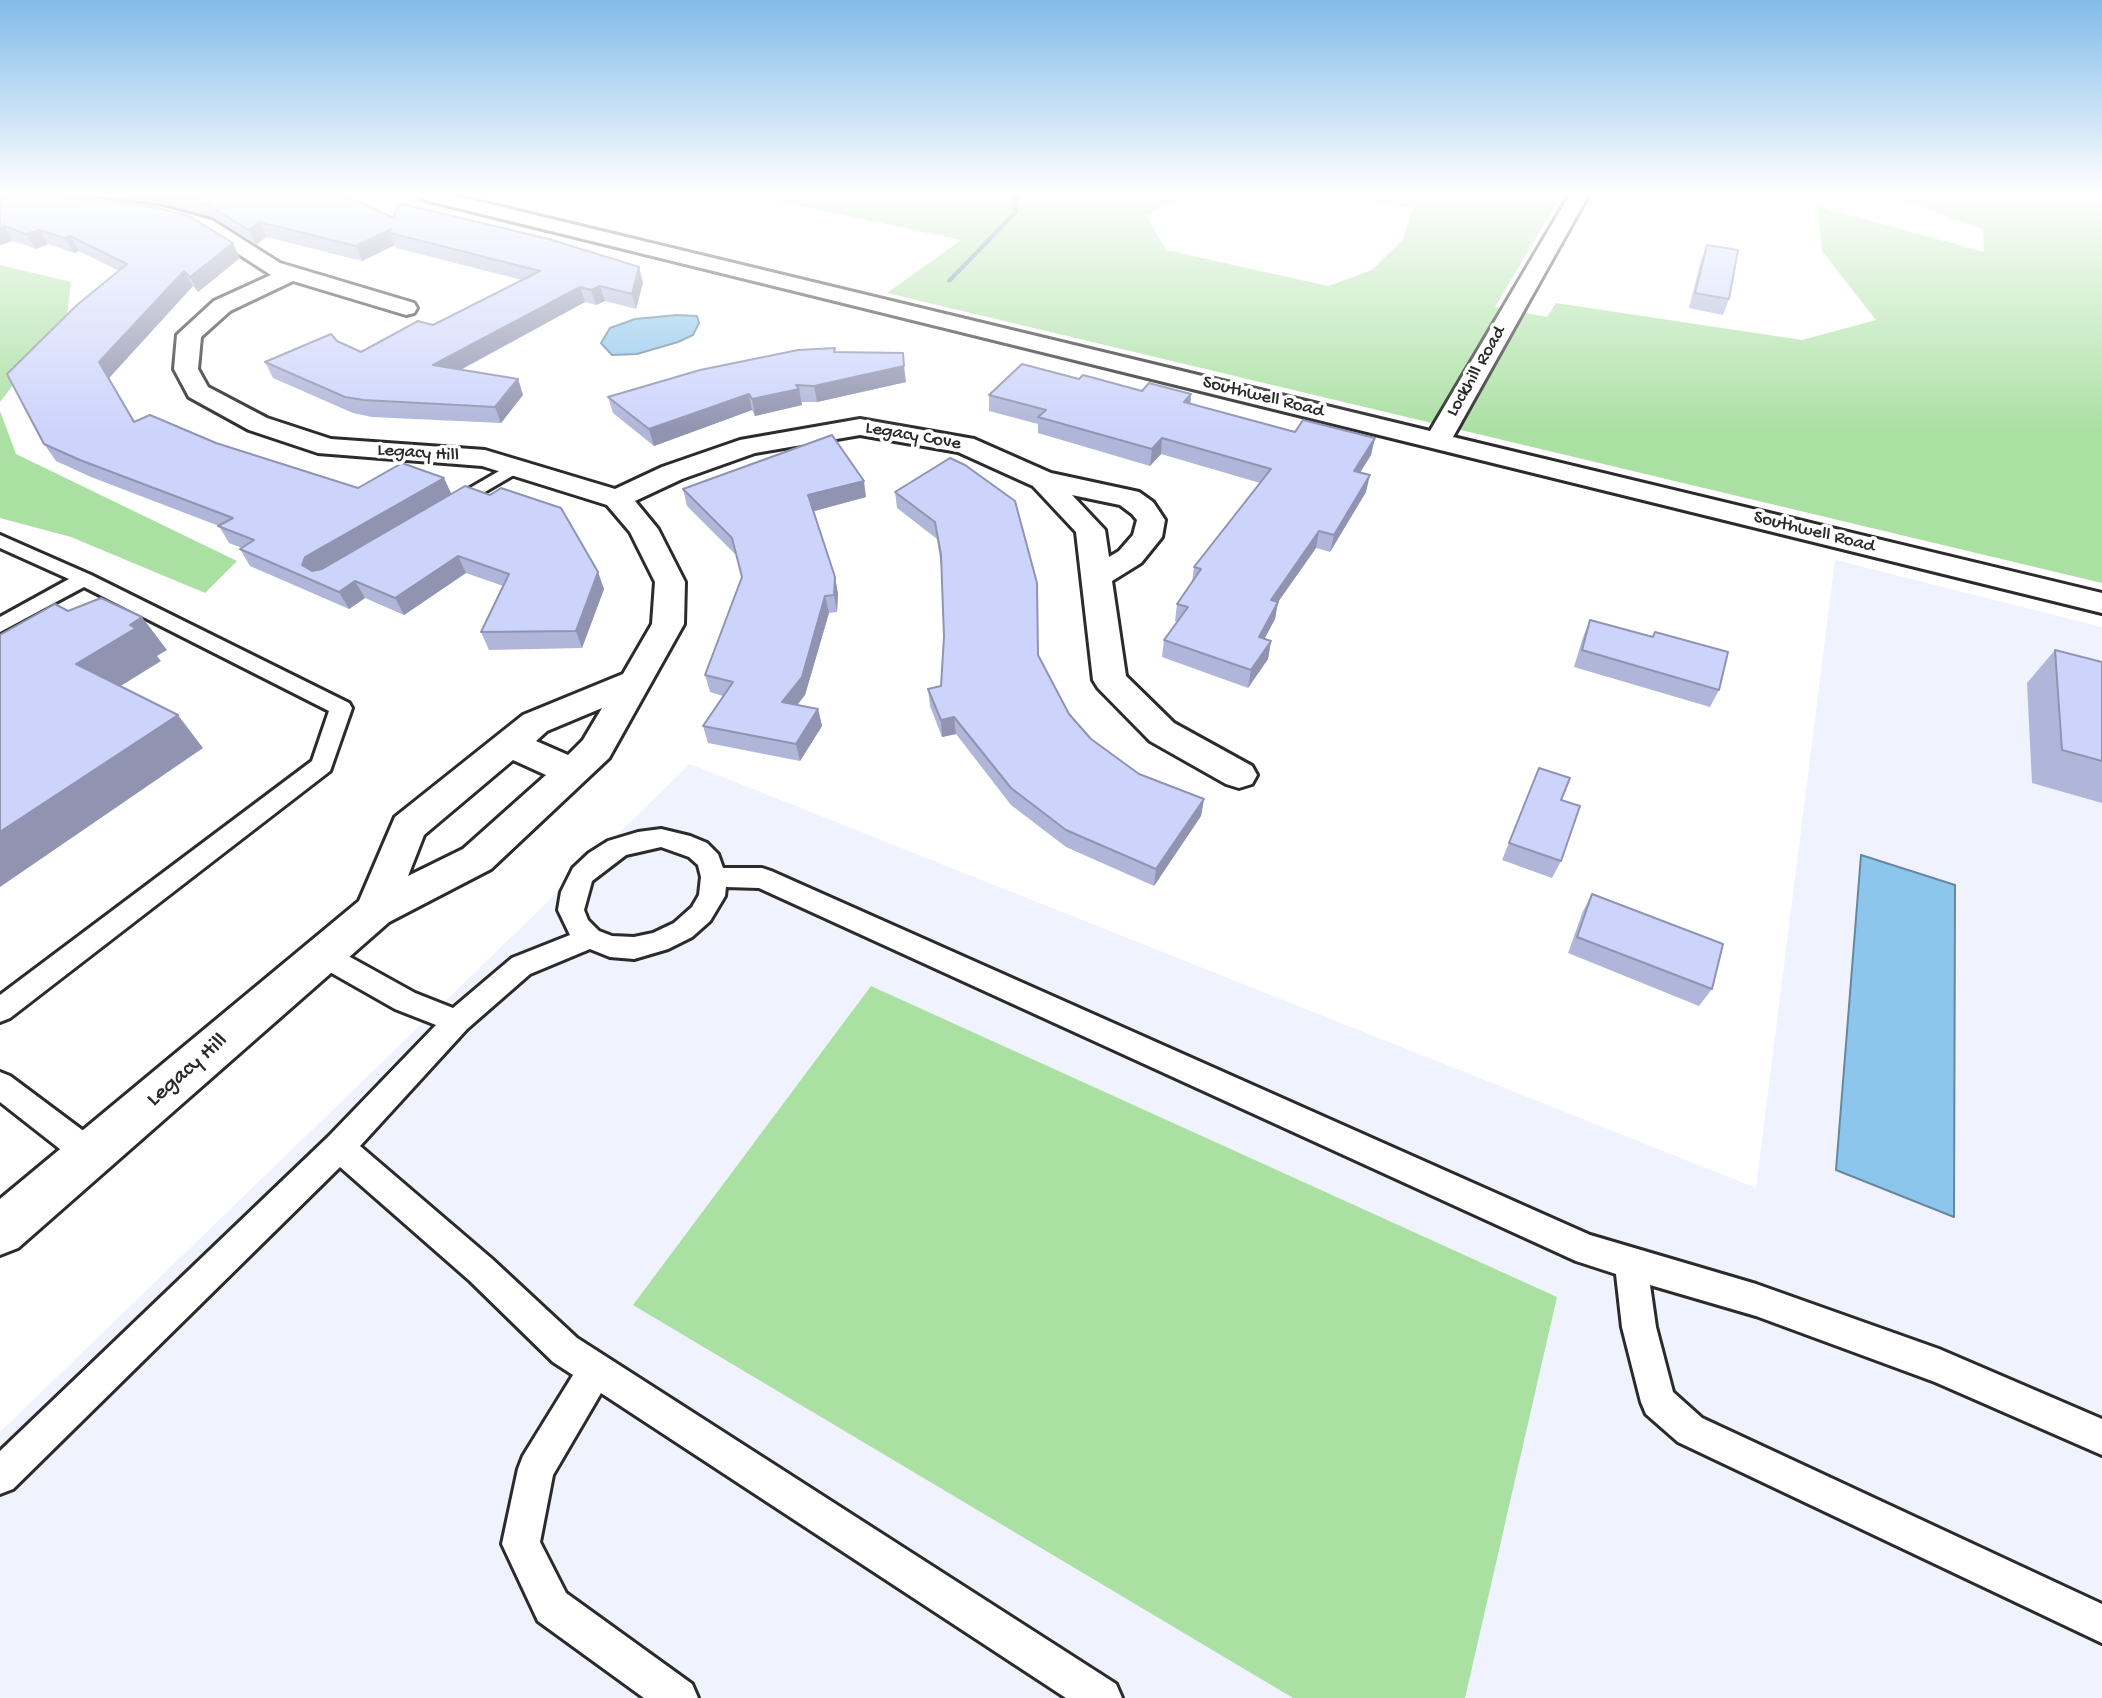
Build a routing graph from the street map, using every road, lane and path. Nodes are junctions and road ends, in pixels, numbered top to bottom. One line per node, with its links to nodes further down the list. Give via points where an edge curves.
1 (751, 273): 5 (street, Southwell Road)
2 (1534, 273): 5 (street, Lockhill Road)
3 (291, 274): 4 (street); 6 (street, Legacy Hill, via 222,306 188,335 186,369 198,392 258,424 328,447 485,458)
4 (406, 308)
5 (1437, 440): 15 (street, Southwell Road)
6 (513, 468): 8 (street, Legacy Hill); 9 (lane)
7 (1043, 480): 8 (street, Legacy Cove, via 965,445 860,427 749,446 672,473); 13 (street, Legacy Cove, via 1090,530); 13 (street, via 1129,498 1151,520 1147,537 1130,557)
8 (617, 499): 17 (street, Legacy Hill, via 643,529 670,582 668,624)
9 (430, 517)
10 (0, 541): 11 (lane)
11 (20, 550): 12 (lane); 14 (lane)
12 (0, 561)
13 (1095, 578): 20 (street, Legacy Cove, via 1110,680 1162,732)
14 (85, 579): 16 (lane); 25 (lane, via 341,708 322,765)
15 (2102, 603)
16 (0, 626)
17 (636, 681): 18 (street, Legacy Hill, via 535,723); 19 (street, Legacy Hill, via 596,749)
18 (509, 744): 19 (street); 22 (street, Legacy Hill, via 408,827)
19 (573, 772): 22 (street, Legacy Hill, via 477,859)
20 (1239, 775)
21 (714, 877): 23 (lane, via 712,896 701,914 659,942 634,948); 23 (lane, via 698,850 681,842 661,838 617,848 582,875 573,892 571,910 577,926); 31 (lane, via 762,878 1574,1244)
22 (375, 911): 24 (street, Legacy Hill)
23 (590, 938): 26 (lane, via 520,966)
24 (323, 955): 26 (lane, via 405,1001); 29 (street, Legacy Hill)
25 (0, 1010)
26 (457, 1021): 28 (lane)
27 (0, 1085): 29 (lane)
28 (339, 1147): 32 (lane, via 565,1350); 34 (lane)
29 (90, 1154): 30 (street, Legacy Hill)
30 (0, 1231)
31 (1631, 1263): 33 (lane, via 1756,1300 1939,1366); 35 (lane, via 1639,1327 1658,1402 1690,1430)
32 (595, 1370): 36 (lane, via 536,1469 521,1544 552,1607); 37 (lane)
33 (2102, 1437)
34 (0, 1476)
35 (2102, 1624)
36 (678, 1698)
37 (1102, 1698)

